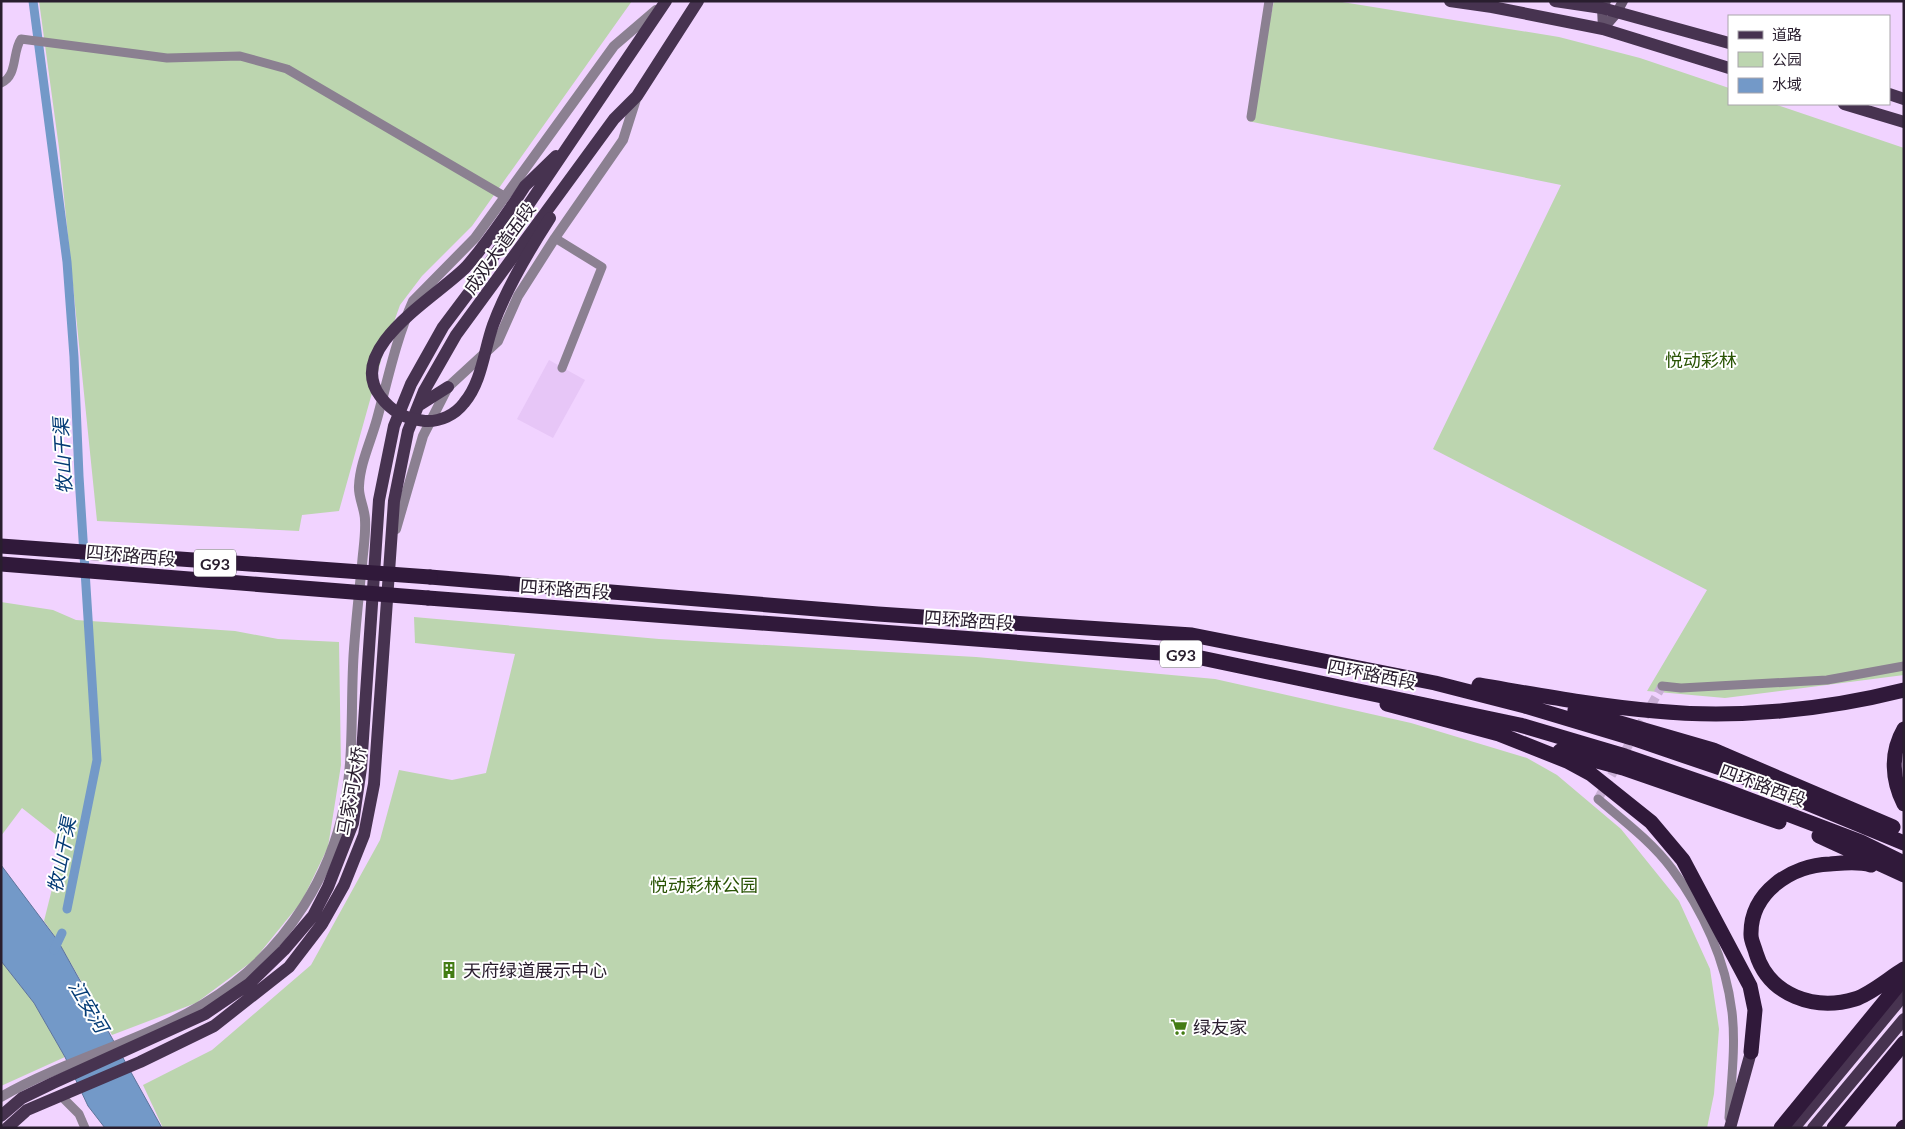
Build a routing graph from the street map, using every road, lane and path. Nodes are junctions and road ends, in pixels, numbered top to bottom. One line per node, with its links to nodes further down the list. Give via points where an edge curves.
1 (666, 1): 20 (main road, 成双大道五段); 21 (street, via 614,46)
2 (698, 1): 14 (main road, 成双大道五段)
3 (1269, 1): 17 (street)
4 (1450, 1): 9 (main road)
5 (1555, 1): 7 (main road)
6 (1623, 1): 8 (main road)
7 (1604, 5): 8 (main road); 9 (main road)
8 (1616, 14): 9 (main road); 10 (main road)
9 (1603, 29): 11 (main road)
10 (1728, 43)
11 (1728, 68)
12 (1, 83): 21 (street, via 8,79 21,39 167,58 240,56 288,69)
13 (1890, 94): 15 (main road)
14 (637, 96): 18 (main road, 成双大道五段); 22 (street, via 623,140)
15 (1904, 99)
16 (1847, 105): 19 (main road)
17 (1251, 117)
18 (614, 119): 21 (main road, bridge, via 528,252 493,326 474,387 465,403 452,415 434,422 416,420 390,408 375,389 376,353 387,336 466,267); 25 (main road, 成双大道五段, via 456,335)
19 (1904, 122)
20 (575, 137): 21 (main road); 48 (main road, 成双大道五段, via 443,327 411,384 394,426 379,500 361,768 353,823 328,887 313,916 249,984 205,1014)
21 (508, 201): 48 (street, via 413,301 387,375 358,487 365,520 354,650 349,776 338,832 321,877 294,922 264,957 197,1008)
22 (555, 238): 23 (street, via 602,268); 24 (street, via 518,296 498,341)
23 (562, 368)
24 (448, 387): 25 (main road); 26 (street, via 423,436)
25 (418, 406): 26 (main road, 成双大道五段, via 400,465)
26 (391, 544): 51 (main road, 马家河大桥, via 374,784 364,835 344,885 322,924 289,967 214,1026)
27 (1, 546): 30 (highway, 四环路西段 / G93, bridge, via 1192,635)
28 (1, 564): 31 (highway, 四环路西段 / G93, bridge, via 1187,655)
29 (1904, 666): 32 (street, via 1827,680 1681,688)
30 (1435, 683): 33 (highway, via 1459,682); 40 (highway, 四环路西段 / G93, via 1525,706 1729,771)
31 (1331, 685): 36 (highway, via 1415,713); 41 (highway, 四环路西段 / G93, via 1520,725 1625,756 1862,842)
32 (1662, 686)
33 (1494, 688): 34 (highway, via 1657,712 1708,713 1794,709); 39 (highway, via 1714,750)
34 (1904, 690)
35 (1904, 729): 38 (highway, via 1897,744 1894,768 1898,792)
36 (1499, 734): 42 (highway, via 1623,768 1717,800 1822,837); 49 (highway, via 1591,774 1651,822 1683,860 1750,986 1755,1010)
37 (1598, 799): 56 (street, via 1639,834 1672,869 1710,932 1732,1012)
38 (1904, 804)
39 (1904, 832)
40 (1904, 843)
41 (1904, 863)
42 (1904, 875): 43 (highway, via 1862,863 1814,864 1789,873 1767,891 1755,912 1751,935 1765,974 1793,998 1814,1003 1856,998)
43 (1904, 969)
44 (1904, 978): 57 (highway)
45 (1904, 995): 58 (main road)
46 (1904, 1019): 59 (main road)
47 (1904, 1043): 60 (highway)
48 (128, 1044): 50 (main road, 成双大道五段)
49 (1751, 1052): 56 (main road)
50 (61, 1073): 52 (street); 53 (main road, 成双大道五段)
51 (66, 1093): 54 (main road, 马家河大桥, via 27,1110); 55 (street)
52 (1, 1097)
53 (1, 1116)
54 (7, 1128)
55 (85, 1128)
56 (1729, 1128)
57 (1781, 1128)
58 (1794, 1128)
59 (1813, 1128)
60 (1834, 1128)

